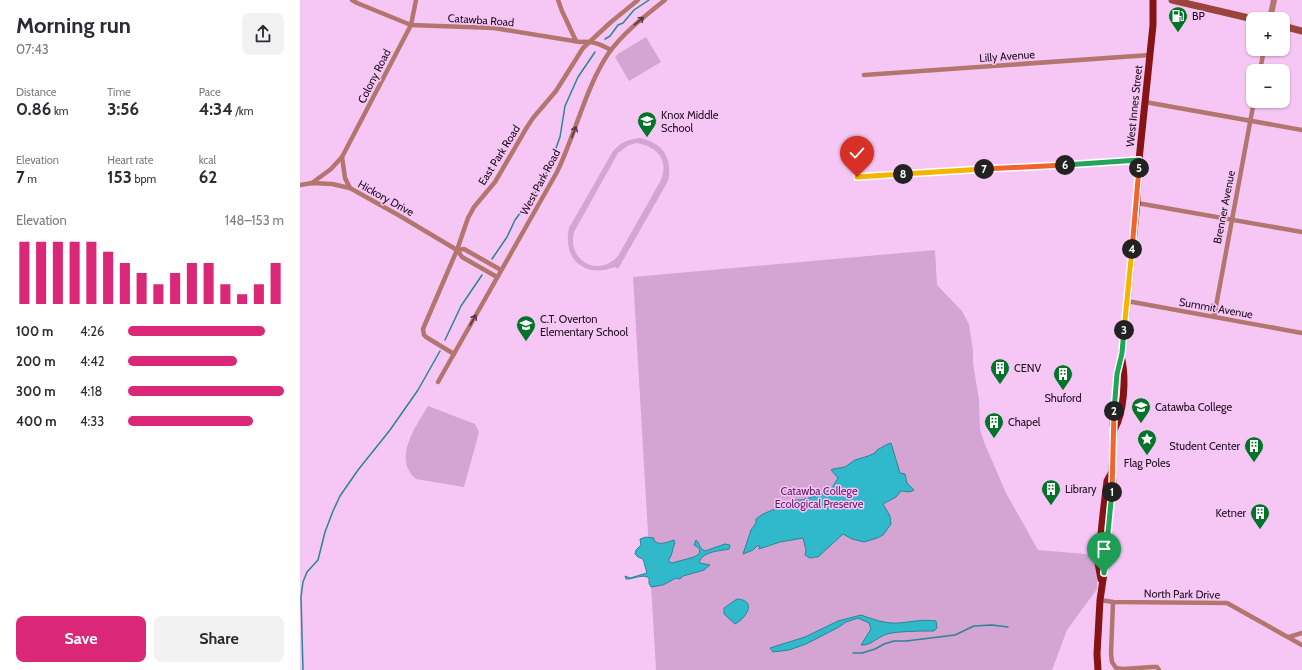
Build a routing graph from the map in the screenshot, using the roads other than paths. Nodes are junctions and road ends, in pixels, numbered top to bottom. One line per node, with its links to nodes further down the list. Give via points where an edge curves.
1 (352, 0): 11 (street, Catawba Road)
2 (416, 0): 11 (street, Colony Road)
3 (558, 0): 14 (street)
4 (638, 0): 15 (street, East Park Road)
5 (665, 0): 16 (street, West Park Road, one-way to 5, via 631,28)
6 (1153, 0): 17 (main road, West Innes Street)
7 (1172, 0): 10 (main road)
8 (1274, 0): 9 (street)
9 (1271, 12)
10 (1246, 17)
11 (410, 25): 14 (street, Catawba Road, via 494,28); 23 (street, Colony Road)
12 (1290, 28): 13 (main road)
13 (1302, 31)
14 (576, 41): 15 (street, Catawba Road)
15 (590, 41): 16 (street, Catawba Road); 32 (street, East Park Road, via 556,91 533,118 495,182 474,207)
16 (611, 50): 33 (street, West Park Road, one-way to 16, via 557,172 590,90)
17 (1150, 55): 18 (street, Lilly Avenue); 19 (main road, West Innes Street)
18 (864, 75)
19 (1145, 102): 21 (street); 24 (main road, West Innes Street)
20 (1253, 108): 21 (street, Brenner Avenue)
21 (1250, 121): 22 (street); 30 (street, Brenner Avenue)
22 (1302, 130)
23 (342, 157): 26 (street, Colony Road); 28 (street, via 345,178)
24 (1139, 160): 25 (street); 29 (main road, West Innes Street)
25 (857, 177)
26 (312, 183): 27 (street, Hickory Drive); 28 (street, Hickory Drive)
27 (300, 185)
28 (350, 188): 32 (street, Hickory Drive)
29 (1137, 203): 30 (street); 35 (main road, West Innes Street)
30 (1232, 220): 31 (street); 36 (street, Brenner Avenue)
31 (1302, 232)
32 (457, 250): 33 (street, Hickory Drive, via 464,249); 34 (street, Hickory Drive, via 462,257); 38 (street, East Park Road, via 423,329 426,337)
33 (501, 270): 34 (street, West Park Road)
34 (497, 277): 38 (street, West Park Road, one-way to 34)
35 (1127, 301): 36 (street, Summit Avenue); 40 (main road, West Innes Street, via 1117,374 1112,472 1107,481 1098,563 1102,583)
36 (1214, 317): 37 (street, Summit Avenue)
37 (1302, 333)
38 (454, 354): 39 (street, West Park Road)
39 (438, 382)
40 (1100, 600): 41 (street, North Park Drive); 45 (main road, West Innes Street)
41 (1113, 602): 43 (street, North Park Drive, via 1227,604); 46 (street, via 1111,654 1116,668 1157,667)
42 (1302, 633): 43 (street)
43 (1289, 637): 44 (street, North Park Drive)
44 (1302, 645)
45 (1098, 670)
46 (1159, 670)

